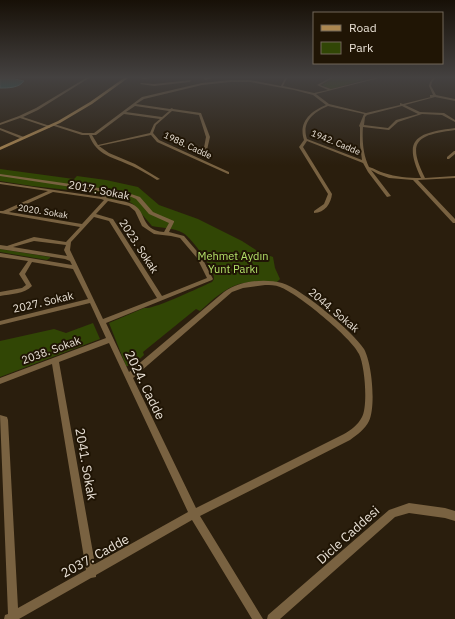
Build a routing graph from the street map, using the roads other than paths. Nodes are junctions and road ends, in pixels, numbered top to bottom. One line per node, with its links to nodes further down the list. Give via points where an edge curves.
1 (40, 107): 13 (street)
2 (84, 107): 17 (main road)
3 (133, 107): 10 (street)
4 (149, 107): 9 (street)
5 (322, 107): 24 (street, 1942. Cadde, via 308,118 304,130)
6 (336, 107): 12 (street)
7 (391, 107): 12 (street)
8 (407, 107): 11 (street)
9 (172, 110): 14 (street, 1988. Cadde); 28 (street, via 201,115 208,137)
10 (125, 113): 14 (street); 21 (street, via 100,131)
11 (421, 113): 15 (street, via 443,114); 18 (street, via 397,121 389,129)
12 (366, 114): 18 (street)
13 (20, 117): 16 (street); 17 (street)
14 (162, 118): 22 (street, 1988. Cadde, via 153,127)
15 (455, 121)
16 (0, 124)
17 (51, 126): 21 (street); 23 (main road)
18 (361, 126): 30 (street)
19 (0, 129): 23 (street)
20 (455, 129): 37 (street, via 429,133 419,139 412,148)
21 (90, 134): 25 (street)
22 (151, 134): 25 (street); 32 (street, 1988. Cadde, via 158,141)
23 (23, 138): 26 (main road)
24 (306, 140): 30 (street, 1942. Cadde); 43 (street, via 301,146 303,152 330,194 324,208)
25 (96, 146): 35 (street)
26 (0, 149)
27 (455, 152): 29 (street)
28 (205, 153)
29 (448, 158)
30 (364, 162): 31 (street)
31 (368, 166): 36 (street, via 382,174); 41 (street)
32 (228, 173)
33 (0, 175): 39 (street)
34 (455, 177): 37 (street)
35 (158, 179)
36 (414, 179): 37 (street); 46 (street)
37 (423, 179)
38 (0, 183): 40 (street, 2017. Sokak)
39 (108, 190): 42 (street, via 103,195); 48 (street, via 138,198 151,213 172,222)
40 (52, 191): 42 (street, 2017. Sokak); 44 (street)
41 (389, 196)
42 (106, 200): 45 (street); 48 (street, 2017. Sokak, via 131,205 137,210 144,225 156,232)
43 (316, 212)
44 (1, 213): 47 (street, 2020. Sokak)
45 (93, 215): 47 (street); 61 (street, 2023. Sokak, via 111,220)
46 (455, 222)
47 (83, 226): 49 (street)
48 (166, 233): 61 (street, 2017. Sokak, via 182,237 199,257 210,279)
49 (68, 244): 51 (street, via 34,239); 52 (street, 2024. Cadde)
50 (0, 247): 51 (street)
51 (7, 248): 54 (street)
52 (69, 252): 54 (street); 56 (street, 2024. Cadde)
53 (3, 255): 55 (street); 57 (street)
54 (57, 256): 56 (street); 58 (street)
55 (31, 260): 58 (street); 60 (street, via 22,274 29,286 23,290)
56 (72, 260): 59 (street, 2024. Cadde)
57 (0, 261)
58 (50, 263): 59 (street)
59 (75, 267): 62 (street, 2024. Cadde)
60 (0, 294)
61 (161, 299): 63 (street, 2017. Sokak)
62 (91, 301): 63 (street, 2024. Cadde); 64 (street, 2027. Sokak)
63 (102, 322): 65 (street, 2024. Cadde)
64 (0, 323)
65 (109, 340): 66 (street, 2038. Sokak); 67 (street, 2024. Cadde)
66 (55, 360): 68 (street, 2038. Sokak); 72 (street, 2041. Sokak)
67 (128, 378): 70 (street, 2024. Cadde); 70 (street, 2044. Sokak, via 221,299 245,285 266,284 287,288 353,340 362,352 368,369 369,396 367,416 359,429)
68 (0, 381)
69 (0, 419): 73 (street, via 4,420)
70 (194, 514): 72 (street, 2037. Cadde); 74 (street)
71 (455, 516): 75 (street, Dicle Caddesi, via 409,508 392,513)
72 (92, 573): 73 (street, 2037. Cadde)
73 (11, 618)
74 (258, 619)
75 (272, 619)

